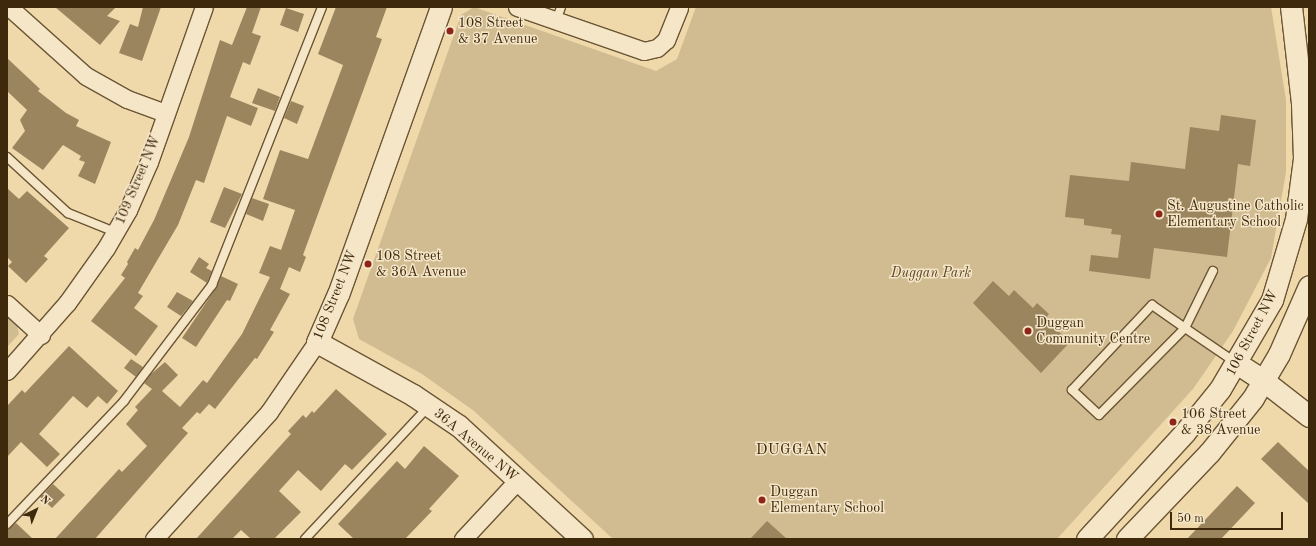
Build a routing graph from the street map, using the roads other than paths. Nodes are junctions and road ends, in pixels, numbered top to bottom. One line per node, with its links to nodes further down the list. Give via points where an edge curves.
1 (9, 7): 9 (street, via 86,76 127,99)
2 (203, 7): 9 (street, 109 Street NW)
3 (322, 7): 24 (lane, via 212,285 124,401)
4 (441, 7): 17 (street, 108 Street NW, via 338,294)
5 (517, 7): 8 (street)
6 (679, 7): 8 (street, via 666,40 657,48 636,49)
7 (1291, 7): 18 (street, 106 Street NW, via 1302,103 1304,158 1296,219 1272,300)
8 (558, 14)
9 (165, 113): 11 (street, 109 Street NW, via 149,162 128,210)
10 (7, 157): 11 (lane, via 68,213)
11 (115, 232): 16 (street, 109 Street NW, via 85,280)
12 (1213, 272): 15 (lane)
13 (1309, 286): 20 (street, via 1296,320)
14 (7, 304): 16 (street)
15 (1184, 328): 15 (lane, via 1152,305 1072,390 1099,415); 18 (lane)
16 (41, 335): 19 (street, 109 Street NW)
17 (317, 342): 21 (street, 36A Avenue NW); 25 (street, 108 Street NW, via 287,388 254,430)
18 (1238, 364): 20 (street); 29 (street, 106 Street NW, via 1185,432)
19 (7, 371)
20 (1264, 381): 22 (street); 30 (street, via 1226,434)
21 (430, 406): 23 (street, 36A Avenue NW, via 459,426); 26 (lane)
22 (1309, 416)
23 (518, 480): 27 (street); 28 (street, 36A Avenue NW)
24 (7, 524)
25 (154, 539)
26 (305, 539)
27 (463, 539)
28 (582, 539)
29 (1087, 539)
30 (1127, 539)

